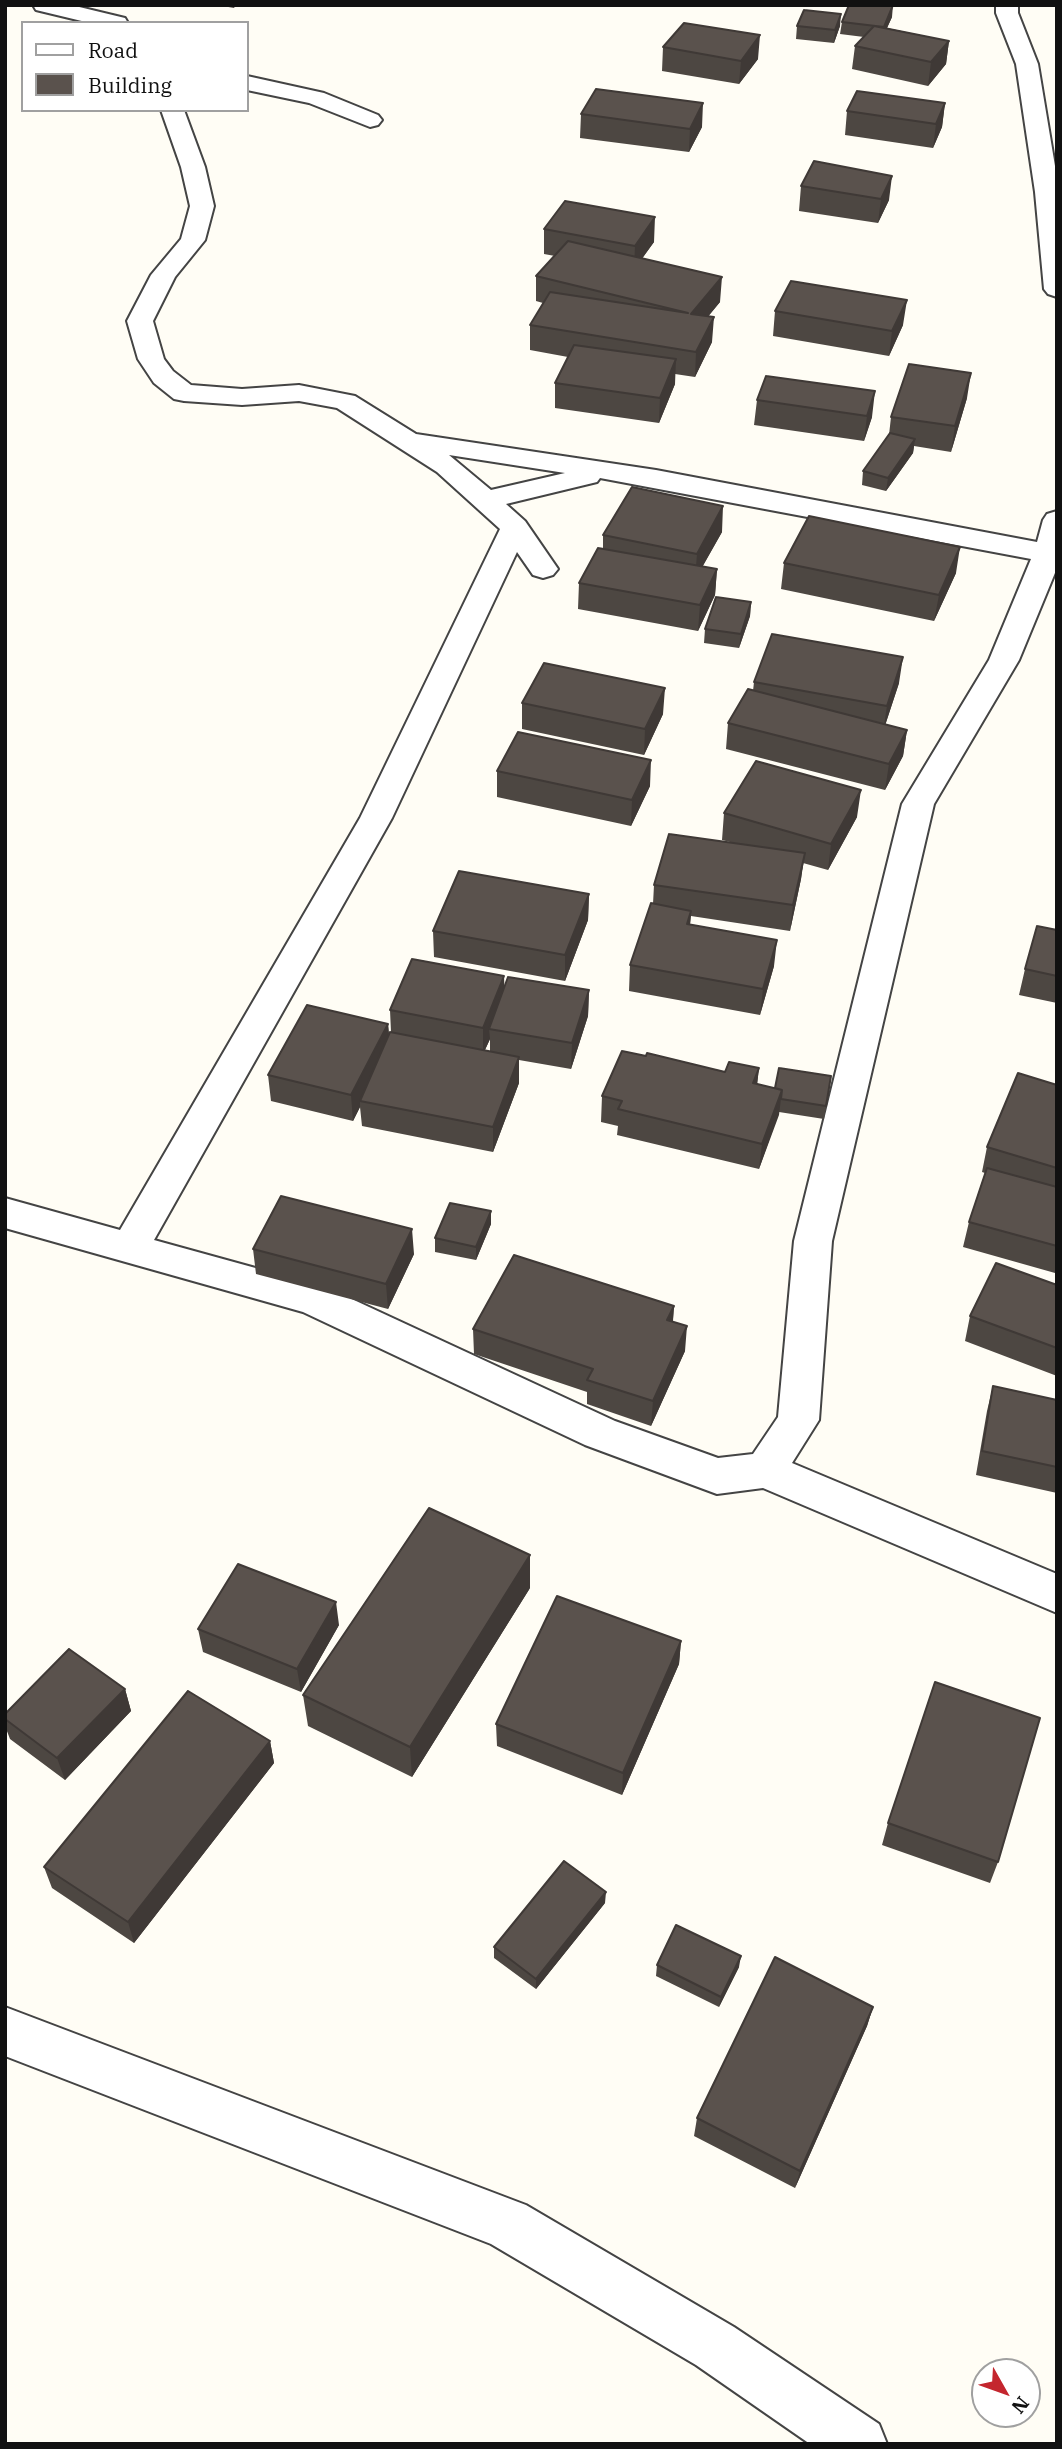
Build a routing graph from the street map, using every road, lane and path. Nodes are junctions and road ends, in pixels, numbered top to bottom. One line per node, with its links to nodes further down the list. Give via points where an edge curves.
1 (44, 5): 3 (street)
2 (1007, 5): 7 (street, via 1027,64)
3 (109, 21)
4 (248, 83): 6 (street, via 316,98)
5 (173, 112): 8 (street, via 202,206 192,240 164,275 140,321 151,359 163,377 184,393 242,397 299,393 345,402)
6 (370, 120)
7 (1057, 289)
8 (406, 440): 9 (street); 10 (street, via 447,466)
9 (610, 471): 10 (street); 12 (street)
10 (485, 500): 11 (street)
11 (515, 527): 13 (street); 15 (street, via 376,818)
12 (1054, 543): 16 (street, via 1004,660 918,804 813,1241 798,1420)
13 (543, 569)
14 (5, 1213): 15 (street)
15 (130, 1248): 16 (street, via 314,1299 600,1433 717,1476)
16 (765, 1470): 17 (street)
17 (1057, 1594)
18 (5, 2031): 19 (street, via 507,2224 715,2346)
19 (859, 2444)

